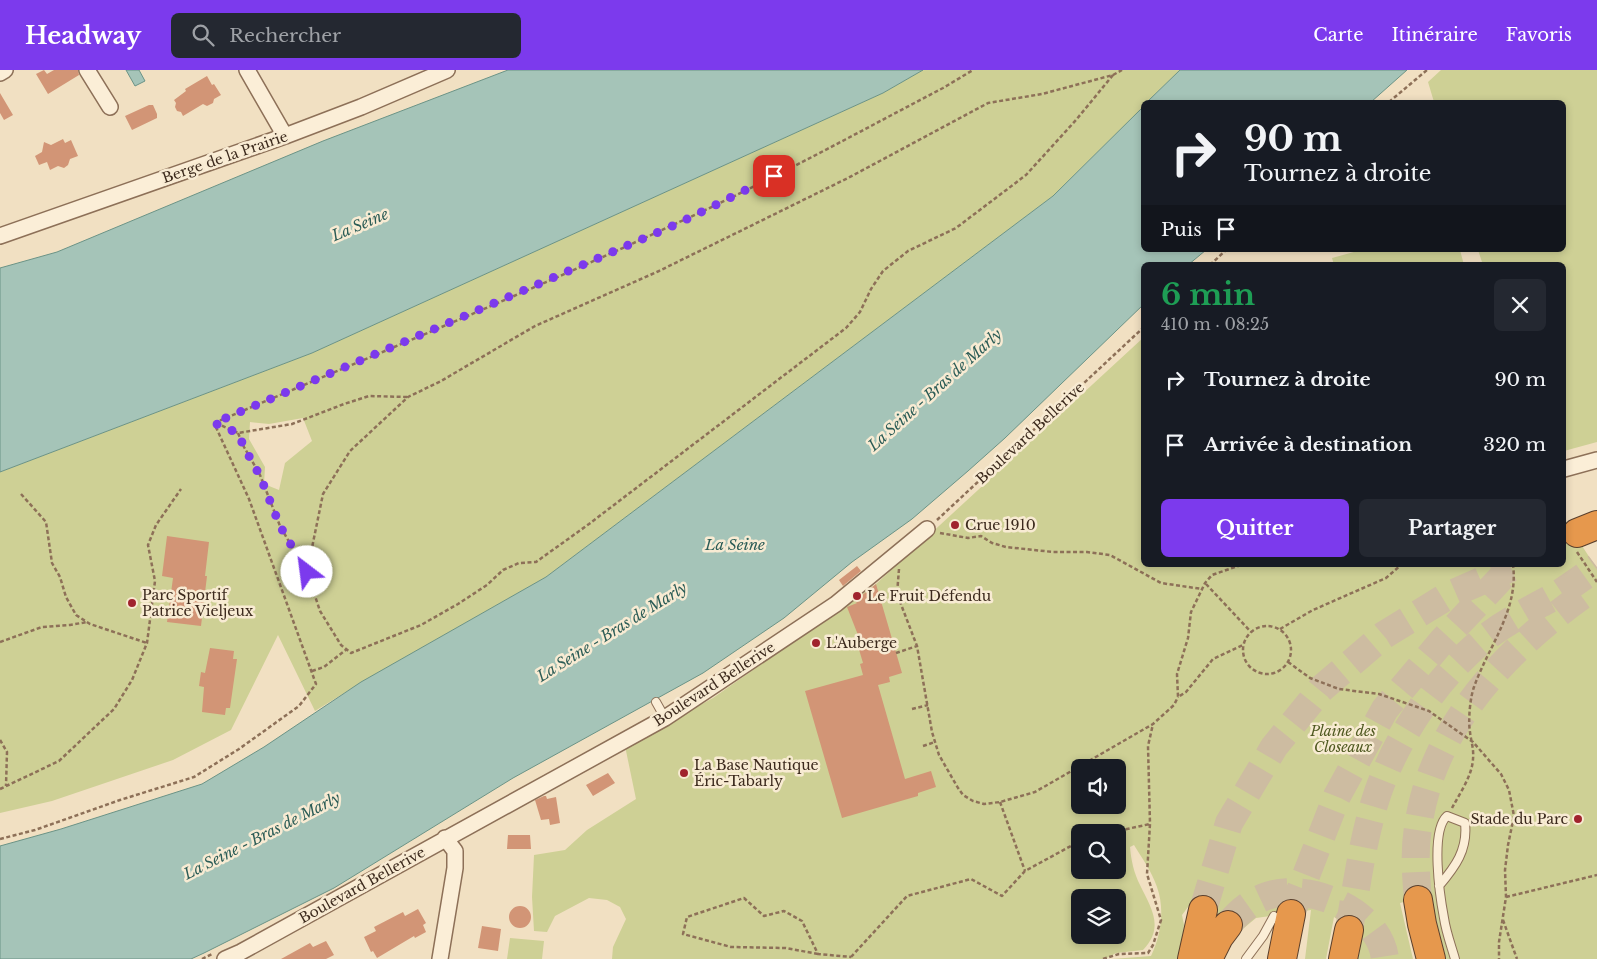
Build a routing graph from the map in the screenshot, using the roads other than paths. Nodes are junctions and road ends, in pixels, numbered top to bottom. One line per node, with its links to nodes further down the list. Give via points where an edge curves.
1 (5, 70): 5 (street)
2 (87, 70): 6 (street)
3 (247, 70): 7 (street)
4 (447, 70): 7 (street, Berge de la Prairie)
5 (0, 73)
6 (110, 107)
7 (286, 136): 8 (street, Berge de la Prairie)
8 (0, 236)
9 (1597, 460): 10 (street)
10 (1566, 468)
11 (927, 529): 13 (street, Boulevard Bellerive, via 836,604)
12 (656, 702): 13 (lane)
13 (665, 718): 14 (street, Boulevard Bellerive)
14 (446, 838): 20 (street, Boulevard Bellerive, via 250,951); 21 (street, via 456,851)
15 (1428, 893): 15 (lane, via 1455,867 1462,853 1465,823 1447,816 1443,820); 27 (highway, via 1422,924); 28 (lane, via 1444,920)
16 (1203, 910): 22 (highway)
17 (1282, 915): 24 (lane); 25 (highway)
18 (1228, 925): 23 (highway)
19 (1349, 930): 26 (highway)
20 (225, 959)
21 (440, 959)
22 (1192, 959)
23 (1208, 959)
24 (1246, 959)
25 (1282, 959)
26 (1343, 959)
27 (1431, 959)
28 (1456, 959)

